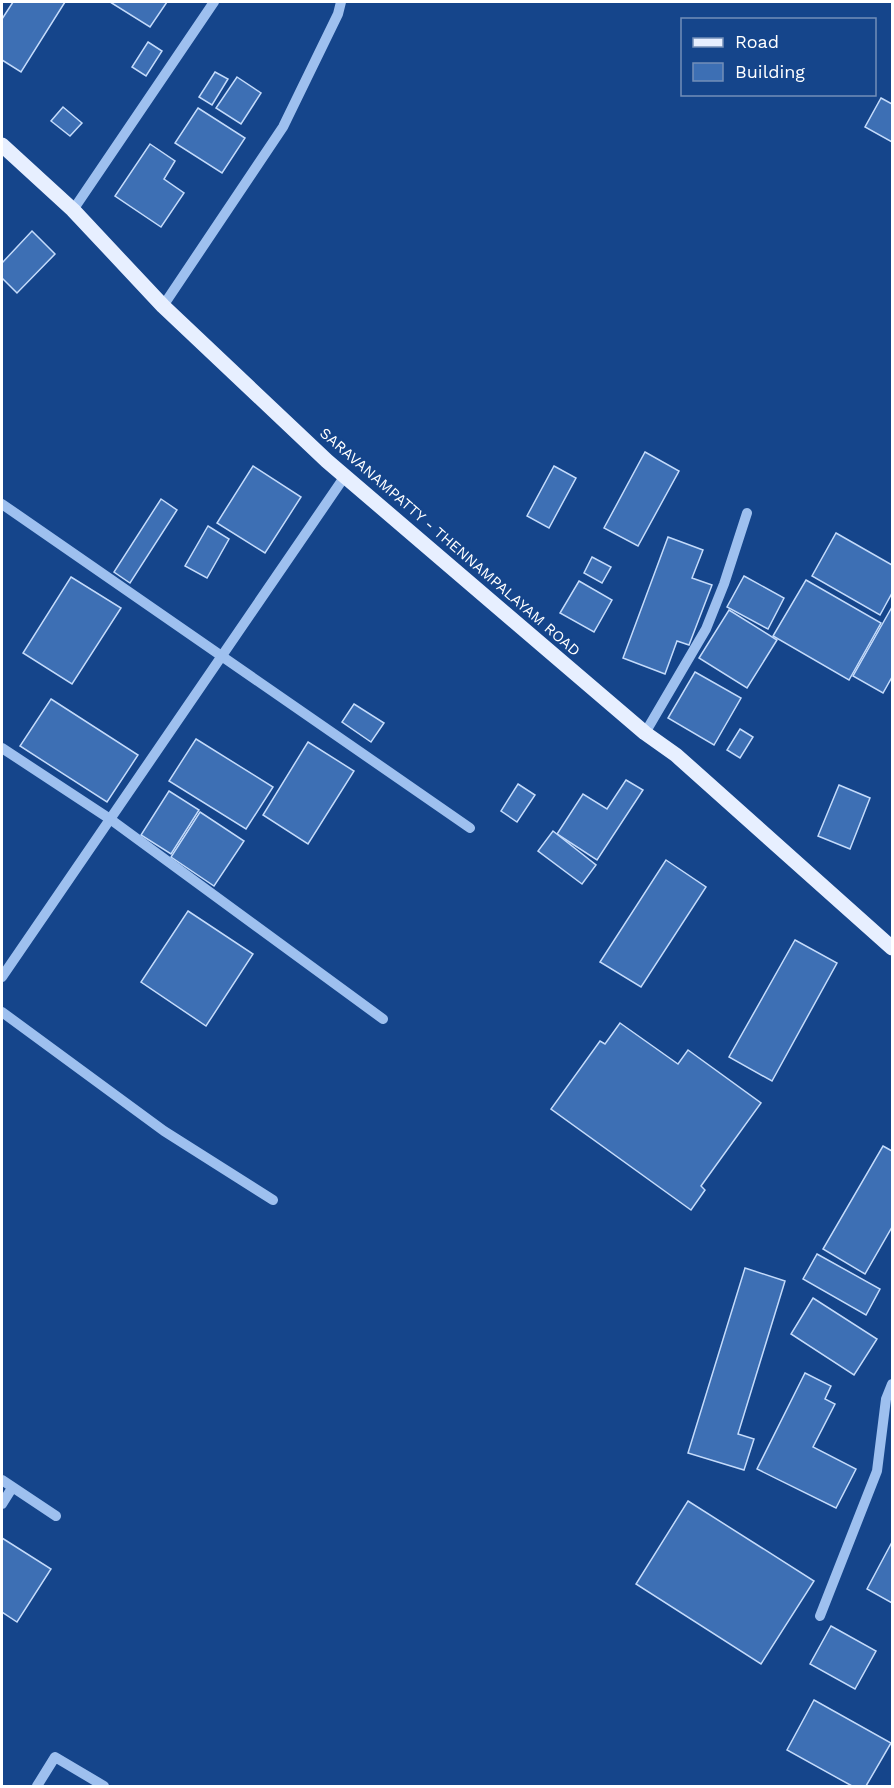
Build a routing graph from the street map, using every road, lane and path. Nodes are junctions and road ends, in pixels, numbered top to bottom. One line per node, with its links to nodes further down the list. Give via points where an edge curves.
1 (214, 2): 4 (street)
2 (341, 2): 5 (street, via 283,127)
3 (2, 145): 4 (main road, SARAVANAMPATTY - THENNAMPALAYAM ROAD)
4 (73, 210): 5 (main road, SARAVANAMPATTY - THENNAMPALAYAM ROAD)
5 (162, 306): 6 (main road, SARAVANAMPATTY - THENNAMPALAYAM ROAD)
6 (345, 476): 9 (street); 10 (main road, SARAVANAMPATTY - THENNAMPALAYAM ROAD)
7 (2, 504): 9 (street)
8 (747, 513): 10 (street, via 706,629)
9 (221, 656): 12 (street); 13 (street)
10 (645, 733): 14 (main road, SARAVANAMPATTY - THENNAMPALAYAM ROAD, via 676,756)
11 (2, 748): 12 (street)
12 (110, 819): 15 (street); 17 (street)
13 (470, 828)
14 (892, 948)
15 (2, 978)
16 (2, 1012): 18 (street, via 164,1131)
17 (383, 1018)
18 (273, 1200)
19 (892, 1384): 24 (street, via 886,1399 877,1472)
20 (2, 1480): 21 (street)
21 (12, 1488): 22 (street); 23 (street)
22 (2, 1504)
23 (56, 1516)
24 (820, 1617)
25 (37, 1786): 26 (street, via 56,1757)
26 (104, 1786)

